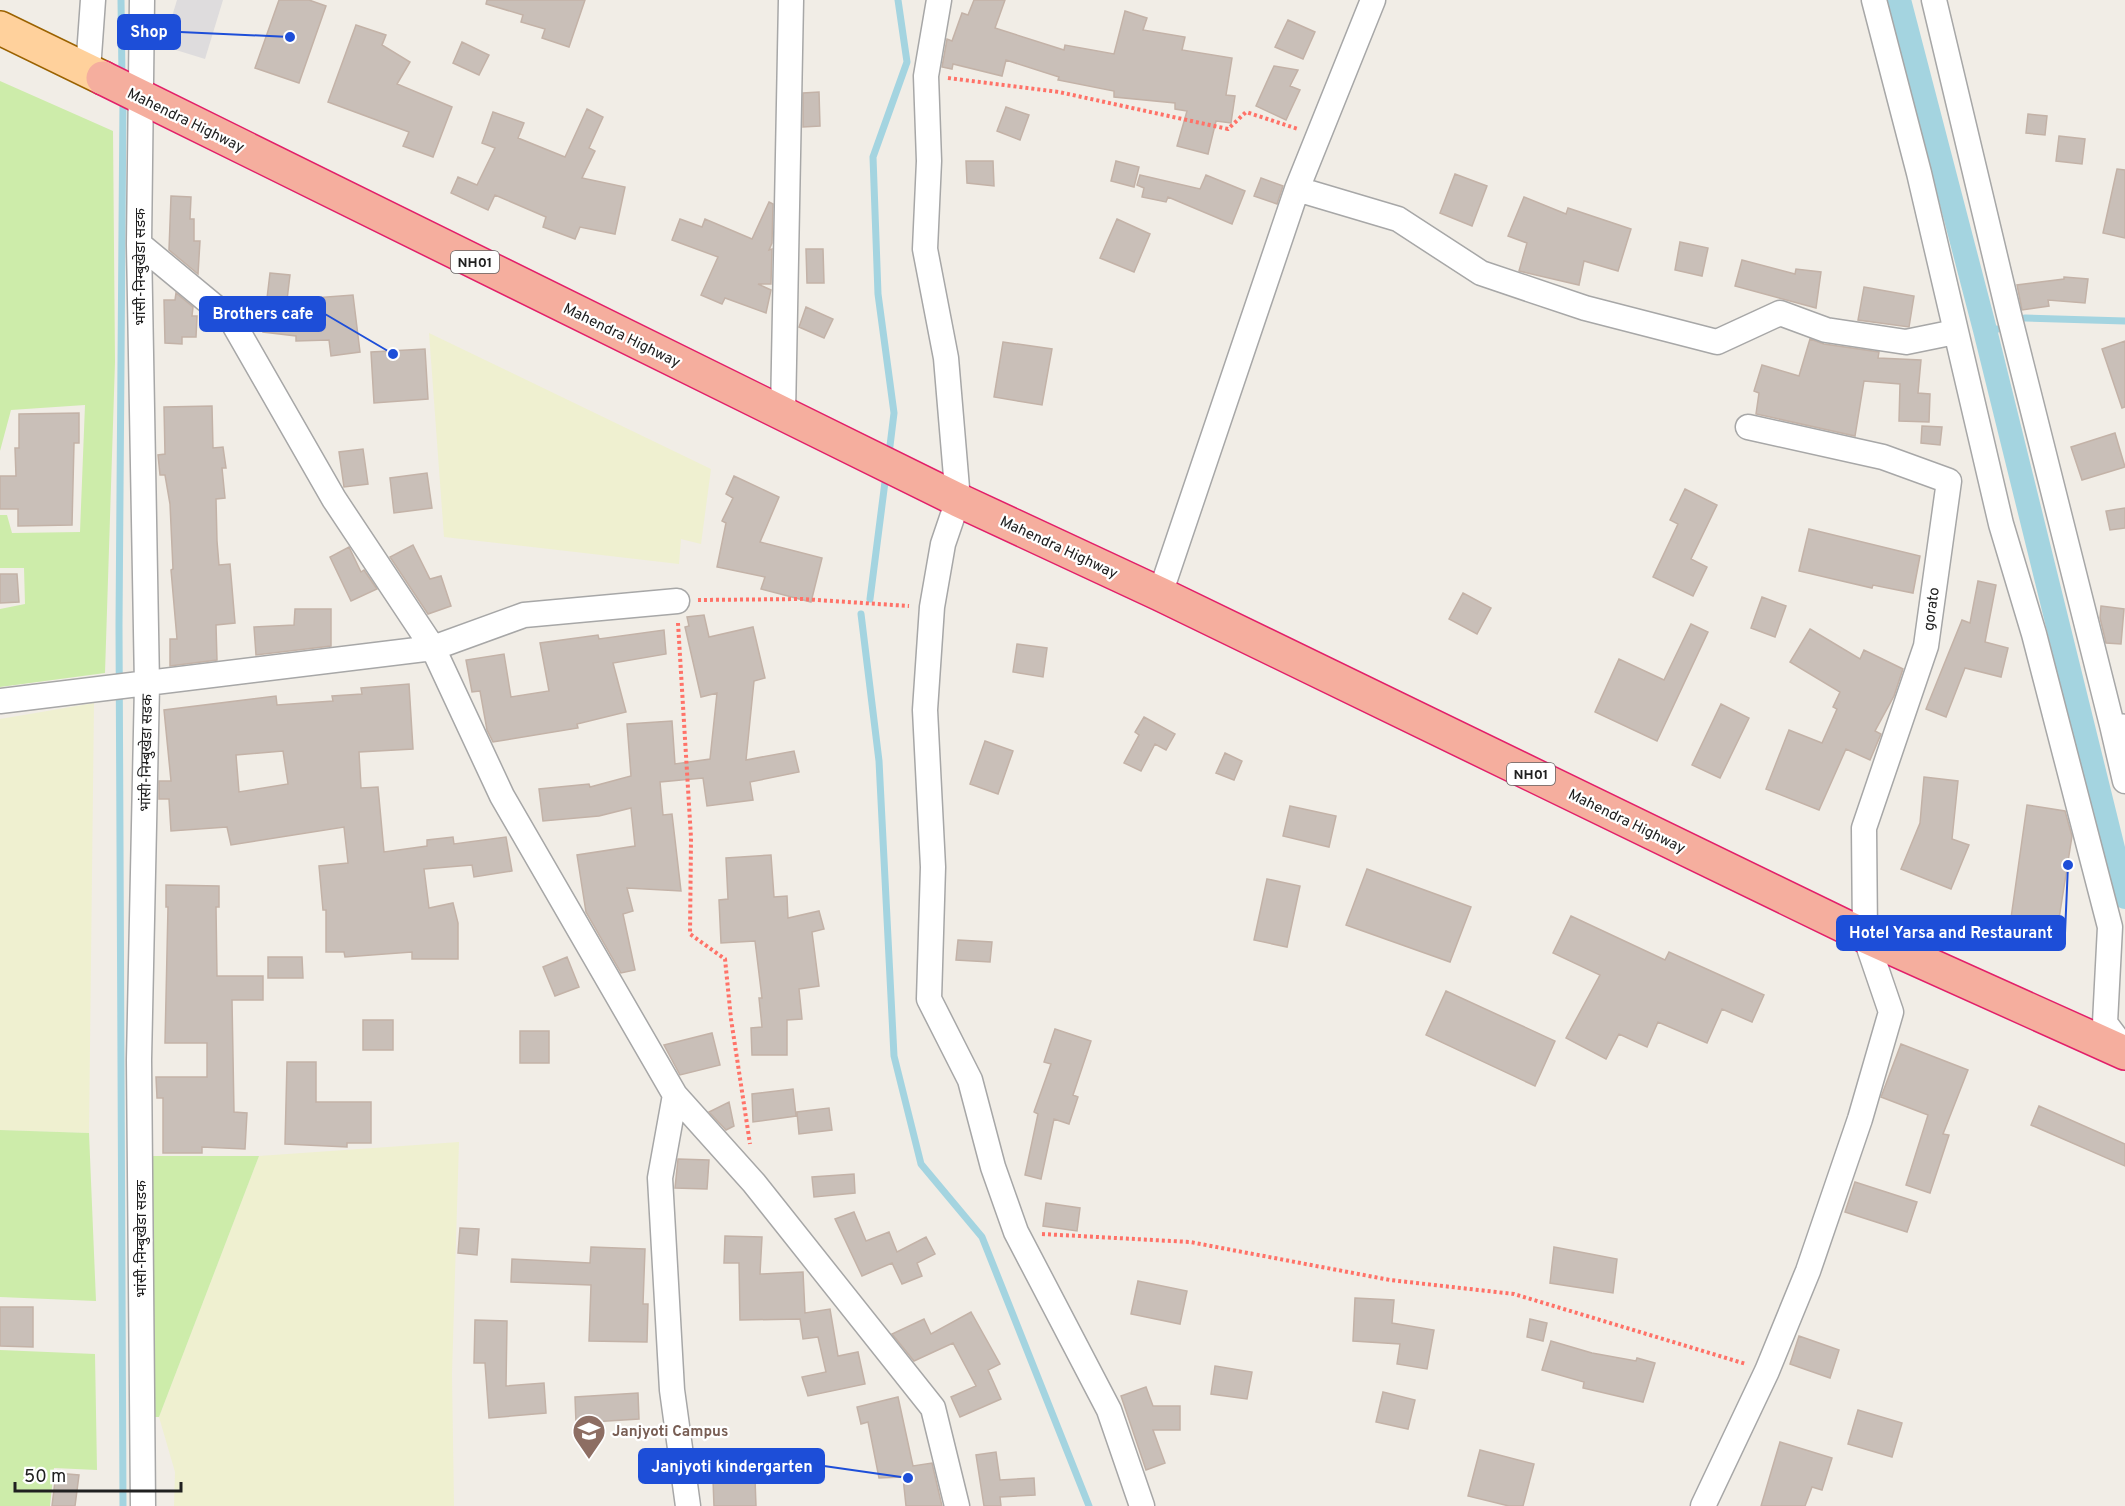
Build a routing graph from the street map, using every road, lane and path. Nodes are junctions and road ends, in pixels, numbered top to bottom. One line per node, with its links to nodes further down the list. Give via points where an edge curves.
1 (93, 0): 9 (street)
2 (142, 0): 11 (street, भांसी-निम्बुखेडा सडक)
3 (791, 0): 16 (street)
4 (939, 0): 10 (street)
5 (1373, 0): 12 (street)
6 (1874, 0): 15 (street)
7 (1934, 0): 25 (street, via 2009,315)
8 (0, 28): 9 (main road, Mahendra Highway / NH01)
9 (96, 74): 11 (highway, Mahendra Highway / NH01)
10 (926, 76): 12 (path, via 1059,92 1228,129 1246,112); 18 (street, via 925,249 946,358)
11 (138, 96): 14 (street, भांसी-निम्बुखेडा सडक); 16 (highway, Mahendra Highway / NH01)
12 (1319, 136): 13 (street)
13 (1297, 189): 15 (street, via 1398,219 1481,273 1585,308 1717,342 1780,313 1826,330 1906,342); 19 (street)
14 (139, 244): 22 (street, via 232,321 334,499); 23 (street, भांसी-निम्बुखेडा सडक)
15 (1955, 332): 28 (street, via 2001,524 2037,645 2110,927 2105,1023)
16 (783, 414): 18 (highway, Mahendra Highway / NH01)
17 (1748, 427): 27 (street, gorato, via 1883,457 1948,481 1926,646 1864,828)
18 (949, 496): 19 (highway, Mahendra Highway / NH01); 21 (street)
19 (1160, 594): 27 (highway, Mahendra Highway / NH01)
20 (677, 601): 21 (path, via 802,599); 22 (street, via 524,615); 30 (path, via 691,838 690,934 725,958)
21 (932, 607): 31 (street, via 926,710 933,867 929,999 970,1080 993,1167)
22 (433, 648): 23 (street); 29 (street, via 502,796)
23 (128, 686): 24 (street); 33 (street, भांसी-निम्बुखेडा सडक, via 139,1060)
24 (0, 701)
25 (2119, 726): 26 (street)
26 (2125, 781)
27 (1865, 936): 28 (highway, Mahendra Highway / NH01); 32 (street, via 1891,1012 1834,1195)
28 (2125, 1052)
29 (675, 1095): 30 (street); 34 (street, via 660,1178 672,1390)
30 (754, 1183): 35 (street, via 933,1408)
31 (1016, 1232): 32 (path, via 1190,1242 1390,1280 1514,1294); 36 (street, via 1109,1410)
32 (1767, 1371): 37 (street)
33 (143, 1506)
34 (688, 1506)
35 (957, 1506)
36 (1142, 1506)
37 (1703, 1506)

